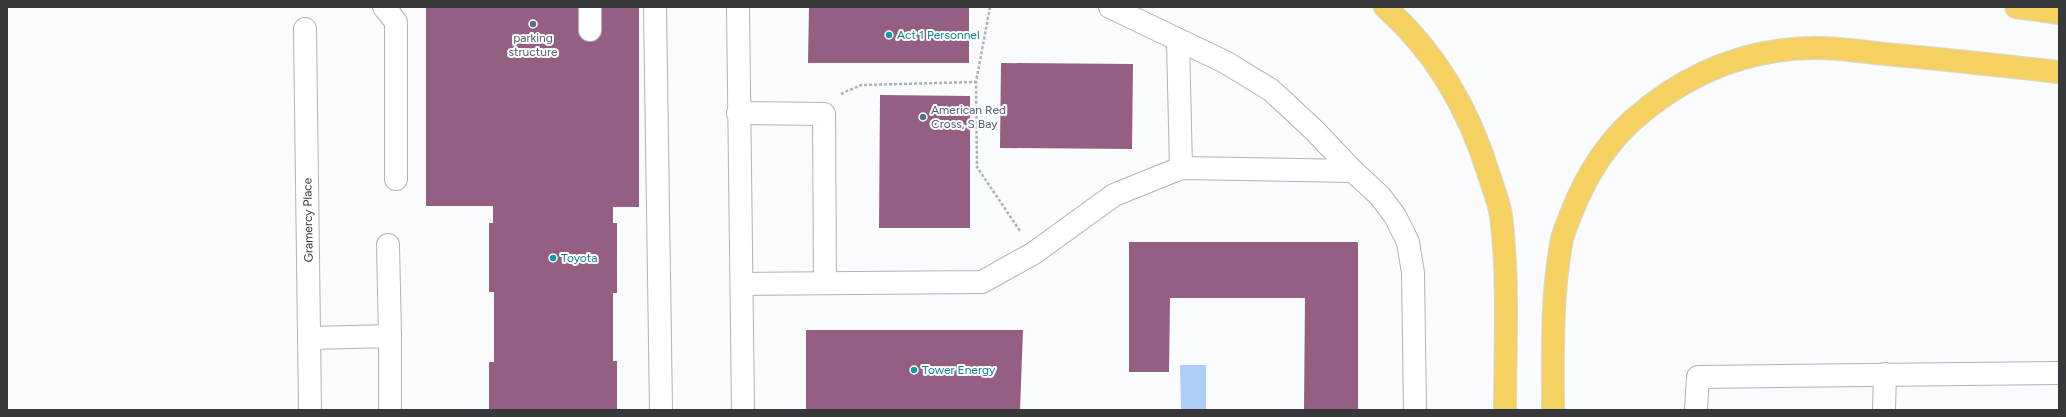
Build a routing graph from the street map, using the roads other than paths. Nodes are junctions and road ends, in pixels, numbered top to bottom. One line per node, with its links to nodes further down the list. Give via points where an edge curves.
1 (384, 7): 16 (street, via 396,22)
2 (590, 7): 10 (street)
3 (655, 7): 26 (street)
4 (738, 7): 13 (street)
5 (1110, 7): 11 (street)
6 (1385, 7): 29 (highway, via 1402,22 1442,71 1466,114 1491,180 1500,214 1506,278)
7 (2016, 7): 8 (highway)
8 (2059, 13)
9 (305, 29): 21 (street, Gramercy Place)
10 (590, 30)
11 (1178, 41): 14 (street); 15 (street, via 1225,62 1271,90)
12 (2059, 72): 30 (highway, via 1814,48 1762,53 1733,61 1674,88 1626,126 1601,154 1579,192 1563,237 1554,297)
13 (738, 113): 18 (street, via 824,114); 19 (street)
14 (1181, 168): 15 (street); 18 (street, via 1114,195 1034,253 982,282)
15 (1353, 171): 28 (street, via 1380,196 1396,216 1408,242 1413,273)
16 (396, 179)
17 (388, 245): 20 (street)
18 (825, 283): 19 (street)
19 (742, 284): 27 (street)
20 (390, 336): 21 (street); 25 (street)
21 (310, 338): 24 (street, Gramercy Place)
22 (2059, 373): 23 (street)
23 (1885, 374): 31 (street, via 1698,377); 32 (street)
24 (310, 410)
25 (390, 410)
26 (661, 410)
27 (743, 410)
28 (1415, 410)
29 (1505, 410)
30 (1553, 410)
31 (1696, 410)
32 (1884, 410)

